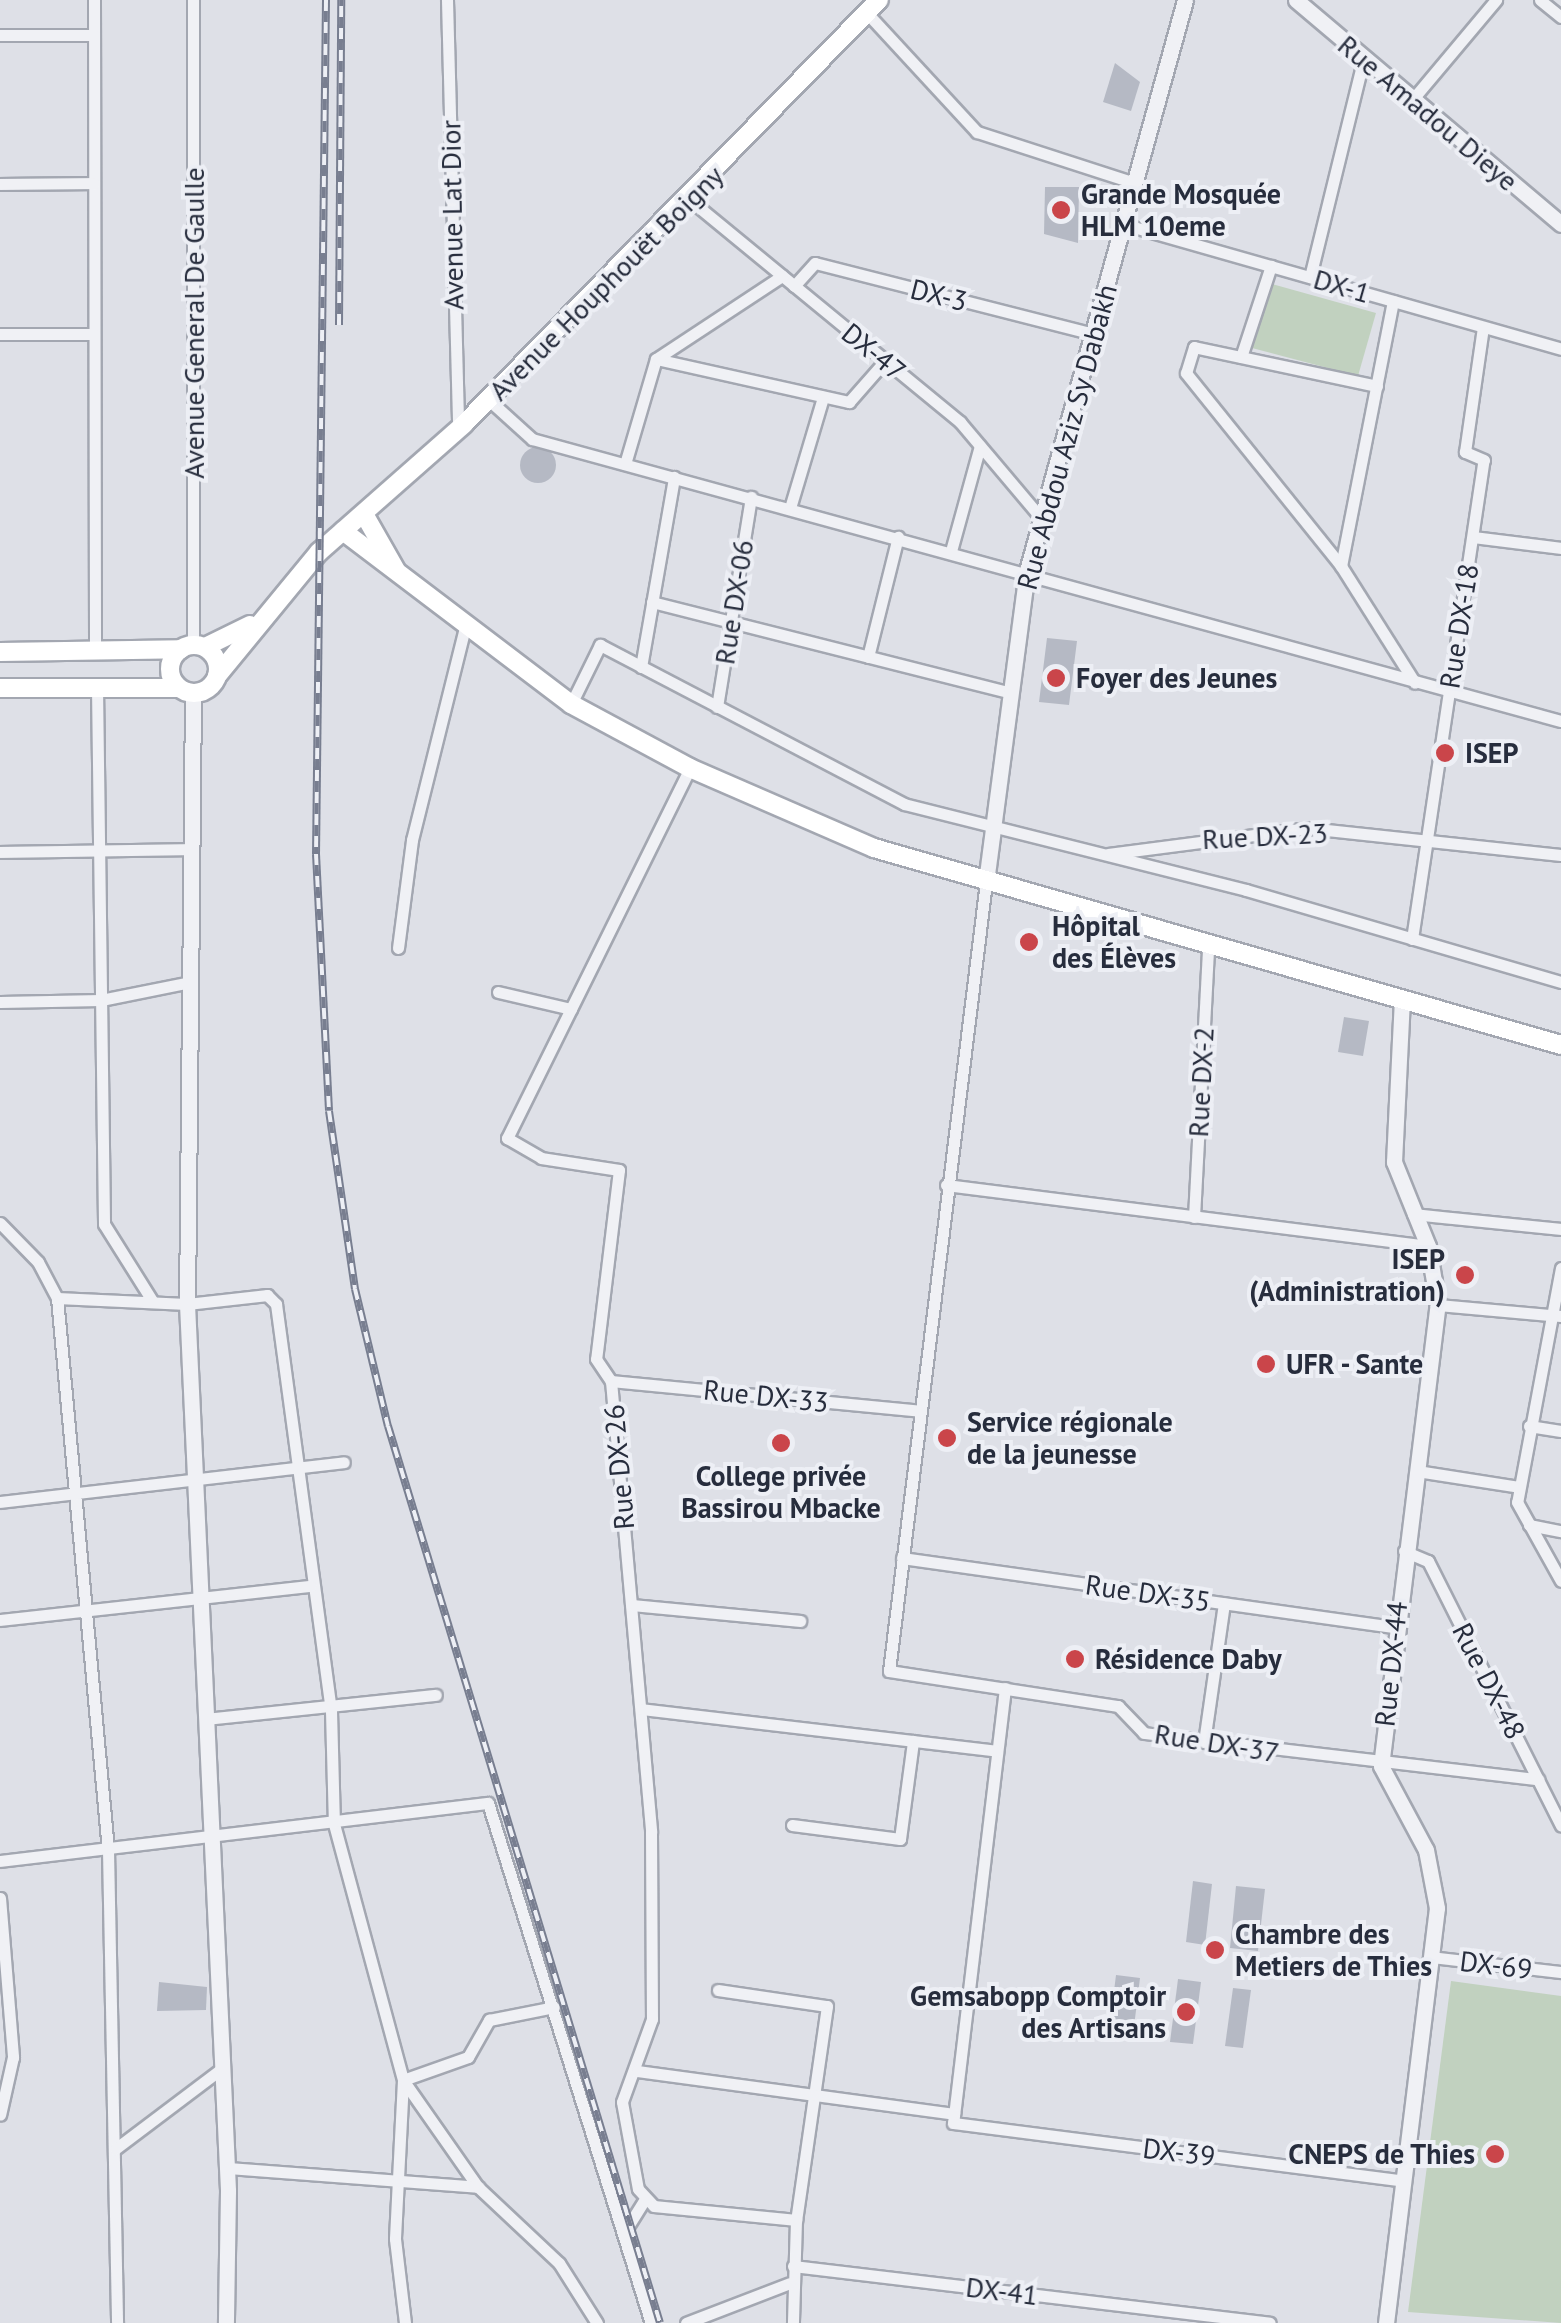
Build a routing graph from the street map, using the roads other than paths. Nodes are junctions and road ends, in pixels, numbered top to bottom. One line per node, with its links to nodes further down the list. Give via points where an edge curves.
1 (94, 0): 11 (street)
2 (193, 0): 56 (street, Avenue General De Gaulle)
3 (448, 0): 36 (street, Avenue Lat Dior)
4 (1185, 0): 15 (street, Rue Abdou Aziz Sy Dabakh)
5 (1297, 0): 12 (street, Rue Amadou Dieye)
6 (1496, 0): 13 (street)
7 (1540, 0): 9 (street)
8 (873, 7): 15 (street, via 976,132); 17 (main road, Avenue Houphouët Boigny)
9 (1561, 17)
10 (0, 35): 11 (street)
11 (94, 35): 14 (street)
12 (1363, 62): 13 (street, Rue Amadou Dieye); 22 (street)
13 (1412, 100): 19 (street, Rue Amadou Dieye)
14 (94, 183): 16 (street); 27 (street)
15 (1135, 183): 18 (street, Rue Abdou Aziz Sy Dabakh)
16 (0, 184)
17 (690, 200): 21 (street, DX-47); 35 (main road, Avenue Houphouët Boigny)
18 (1123, 224): 20 (street, DX-1); 28 (street, Rue Abdou Aziz Sy Dabakh)
19 (1561, 224)
20 (1271, 266): 22 (street, DX-1); 30 (street)
21 (782, 276): 23 (street, DX-47); 31 (street)
22 (1310, 278): 24 (street, DX-1)
23 (794, 286): 28 (street, DX-3, via 815,263); 32 (street, DX-47)
24 (1393, 301): 25 (street, DX-1); 33 (street)
25 (1483, 326): 29 (street, DX-1); 46 (street, Rue DX-18, via 1465,452 1484,460)
26 (0, 334): 27 (street)
27 (94, 334): 58 (street)
28 (1093, 334): 43 (street, Rue Abdou Aziz Sy Dabakh)
29 (1561, 349)
30 (1241, 357): 33 (street); 49 (street, via 1194,347 1186,374)
31 (656, 359): 34 (street); 38 (street)
32 (885, 361): 34 (street, via 849,402); 37 (street, DX-47)
33 (1377, 386): 49 (street)
34 (823, 396): 41 (street)
35 (488, 400): 36 (main road, Avenue Houphouët Boigny); 38 (street, via 532,439)
36 (458, 430): 42 (main road, Avenue Houphouët Boigny)
37 (980, 446): 43 (street, DX-47); 48 (street)
38 (624, 464): 39 (street)
39 (674, 477): 40 (street); 52 (street)
40 (752, 497): 41 (street); 54 (street, Rue DX-06)
41 (790, 508): 45 (street)
42 (364, 514): 44 (main road, Avenue Houphouët Boigny); 50 (main road)
43 (1042, 519): 51 (street, Rue Abdou Aziz Sy Dabakh)
44 (344, 532): 50 (main road); 53 (main road, Avenue Houphouët Boigny)
45 (898, 536): 48 (street); 59 (street)
46 (1472, 537): 47 (street); 67 (street, Rue DX-18)
47 (1561, 548)
48 (952, 551): 51 (street)
49 (1341, 566): 62 (street)
50 (396, 570): 55 (main road)
51 (1027, 571): 62 (street); 66 (street, Rue Abdou Aziz Sy Dabakh)
52 (652, 602): 54 (street); 60 (street)
53 (260, 620): 56 (main road); 61 (main road, Avenue Houphouët Boigny)
54 (730, 624): 59 (street); 69 (street, Rue DX-06)
55 (465, 627): 68 (main road); 81 (street, via 412,840)
56 (193, 647): 58 (main road); 61 (main road); 65 (main road, via 170,668)
57 (0, 652): 58 (main road)
58 (95, 652)
59 (868, 658): 66 (street)
60 (641, 667): 68 (street, via 600,644); 69 (street)
61 (217, 676): 65 (main road, Avenue Houphouët Boigny)
62 (1415, 683): 67 (street)
63 (97, 687): 64 (main road); 65 (main road); 76 (street)
64 (0, 688)
65 (186, 691): 74 (street)
66 (1011, 692): 72 (street, Rue Abdou Aziz Sy Dabakh)
67 (1449, 694): 70 (street); 73 (street, Rue DX-18)
68 (571, 704): 71 (main road)
69 (717, 708): 72 (street, via 904,804)
70 (1561, 721)
71 (690, 768): 79 (main road, via 874,848); 89 (street)
72 (993, 830): 77 (street); 79 (street, Rue Abdou Aziz Sy Dabakh)
73 (1427, 840): 77 (street, Rue DX-23, via 1308,828); 78 (street, Rue DX-23); 80 (street, Rue DX-18)
74 (192, 849): 76 (street); 83 (street)
75 (0, 852): 76 (street)
76 (99, 852): 87 (street)
77 (1104, 855): 80 (street)
78 (1561, 855)
79 (986, 882): 82 (main road); 91 (street)
80 (1412, 938): 84 (street)
81 (398, 948)
82 (1208, 948): 86 (main road); 93 (street, Rue DX-2)
83 (191, 982): 87 (street); 100 (street)
84 (1561, 982)
85 (498, 992): 89 (street)
86 (1402, 999): 90 (main road); 92 (street, Rue DX-44, via 1394,1162)
87 (101, 1000): 88 (street); 99 (street, via 104,1224)
88 (0, 1002)
89 (571, 1009): 103 (street, Rue DX-26, via 508,1138 541,1158 620,1170 596,1359)
90 (1561, 1045)
91 (946, 1186): 93 (street); 104 (street)
92 (1413, 1214): 95 (street); 96 (street, Rue DX-44)
93 (1194, 1216): 96 (street)
94 (0, 1223): 98 (street, via 38,1262)
95 (1561, 1229)
96 (1428, 1246): 101 (street, Rue DX-44)
97 (1561, 1268): 102 (street)
98 (58, 1298): 99 (street); 112 (street)
99 (153, 1302): 100 (street)
100 (187, 1304): 108 (street, via 274,1296); 110 (street)
101 (1438, 1304): 102 (street); 109 (street, Rue DX-44)
102 (1554, 1315): 105 (street)
103 (611, 1380): 104 (street, Rue DX-33); 122 (street, Rue DX-26)
104 (920, 1411): 117 (street)
105 (1529, 1426): 106 (street); 111 (street)
106 (1561, 1432)
107 (344, 1462): 108 (street)
108 (298, 1467): 110 (street); 119 (street)
109 (1417, 1472): 111 (street); 116 (street, Rue DX-44)
110 (192, 1479): 112 (street); 120 (street)
111 (1519, 1487): 114 (street, via 1517,1502)
112 (74, 1493): 113 (street); 123 (street)
113 (0, 1502)
114 (1528, 1524): 115 (street); 118 (street)
115 (1561, 1530)
116 (1404, 1551): 126 (street, Rue DX-44); 136 (street, Rue DX-48, via 1428,1561)
117 (902, 1558): 121 (street, Rue DX-35); 127 (street, Rue DX-37, via 889,1671)
118 (1561, 1581)
119 (310, 1586): 120 (street); 130 (street)
120 (199, 1598): 123 (street); 131 (street)
121 (1224, 1604): 126 (street, Rue DX-35); 133 (street)
122 (632, 1605): 125 (street); 129 (street, Rue DX-26)
123 (86, 1610): 124 (street); 141 (street)
124 (0, 1620)
125 (800, 1621)
126 (1394, 1627): 135 (street, Rue DX-44)
127 (1005, 1688): 133 (street, Rue DX-37, via 1118,1706 1144,1733); 134 (street)
128 (436, 1696): 130 (street)
129 (642, 1709): 132 (street); 149 (street, Rue DX-26, via 653,1994)
130 (332, 1712): 131 (street); 137 (street)
131 (206, 1718): 140 (street)
132 (913, 1741): 134 (street); 139 (street, via 900,1839)
133 (1204, 1742): 135 (street, Rue DX-37)
134 (997, 1751): 153 (street)
135 (1381, 1766): 136 (street, Rue DX-37, via 1411,1762); 144 (street, Rue DX-44, via 1426,1850 1438,1908)
136 (1538, 1779): 138 (street, Rue DX-48)
137 (334, 1824): 140 (street); 147 (street, via 488,1803); 150 (street)
138 (1561, 1824)
139 (792, 1825)
140 (211, 1840): 141 (street); 148 (street)
141 (108, 1850): 142 (street); 154 (street)
142 (0, 1861)
143 (0, 1898): 152 (street, via 13,2057)
144 (1431, 1957): 145 (street, DX-69); 157 (street, Rue DX-44)
145 (1561, 1972)
146 (718, 1990): 151 (street, via 828,2006)
147 (554, 2008): 150 (street, via 489,2020 468,2057); 161 (street)
148 (221, 2069): 154 (street); 155 (street)
149 (637, 2071): 151 (street, DX-39); 159 (street, Rue DX-26, via 622,2102)
150 (403, 2080): 156 (street); 158 (street)
151 (814, 2094): 153 (street, DX-39); 160 (street)
152 (0, 2115)
153 (954, 2118): 157 (street, DX-39)
154 (115, 2149): 164 (street)
155 (227, 2168): 156 (street); 165 (street)
156 (398, 2175): 158 (street); 166 (street, via 395,2239)
157 (1404, 2181): 172 (street, Rue DX-44)
158 (478, 2187): 167 (street, via 560,2263)
159 (644, 2200): 160 (street); 161 (street)
160 (796, 2220): 162 (street)
161 (625, 2232): 168 (street)
162 (793, 2266): 163 (street); 171 (street, DX-41)
163 (790, 2282): 169 (street); 170 (street)
164 (117, 2323)
165 (226, 2323)
166 (405, 2323)
167 (597, 2323)
168 (651, 2323)
169 (686, 2323)
170 (793, 2323)
171 (1270, 2323)
172 (1386, 2323)

